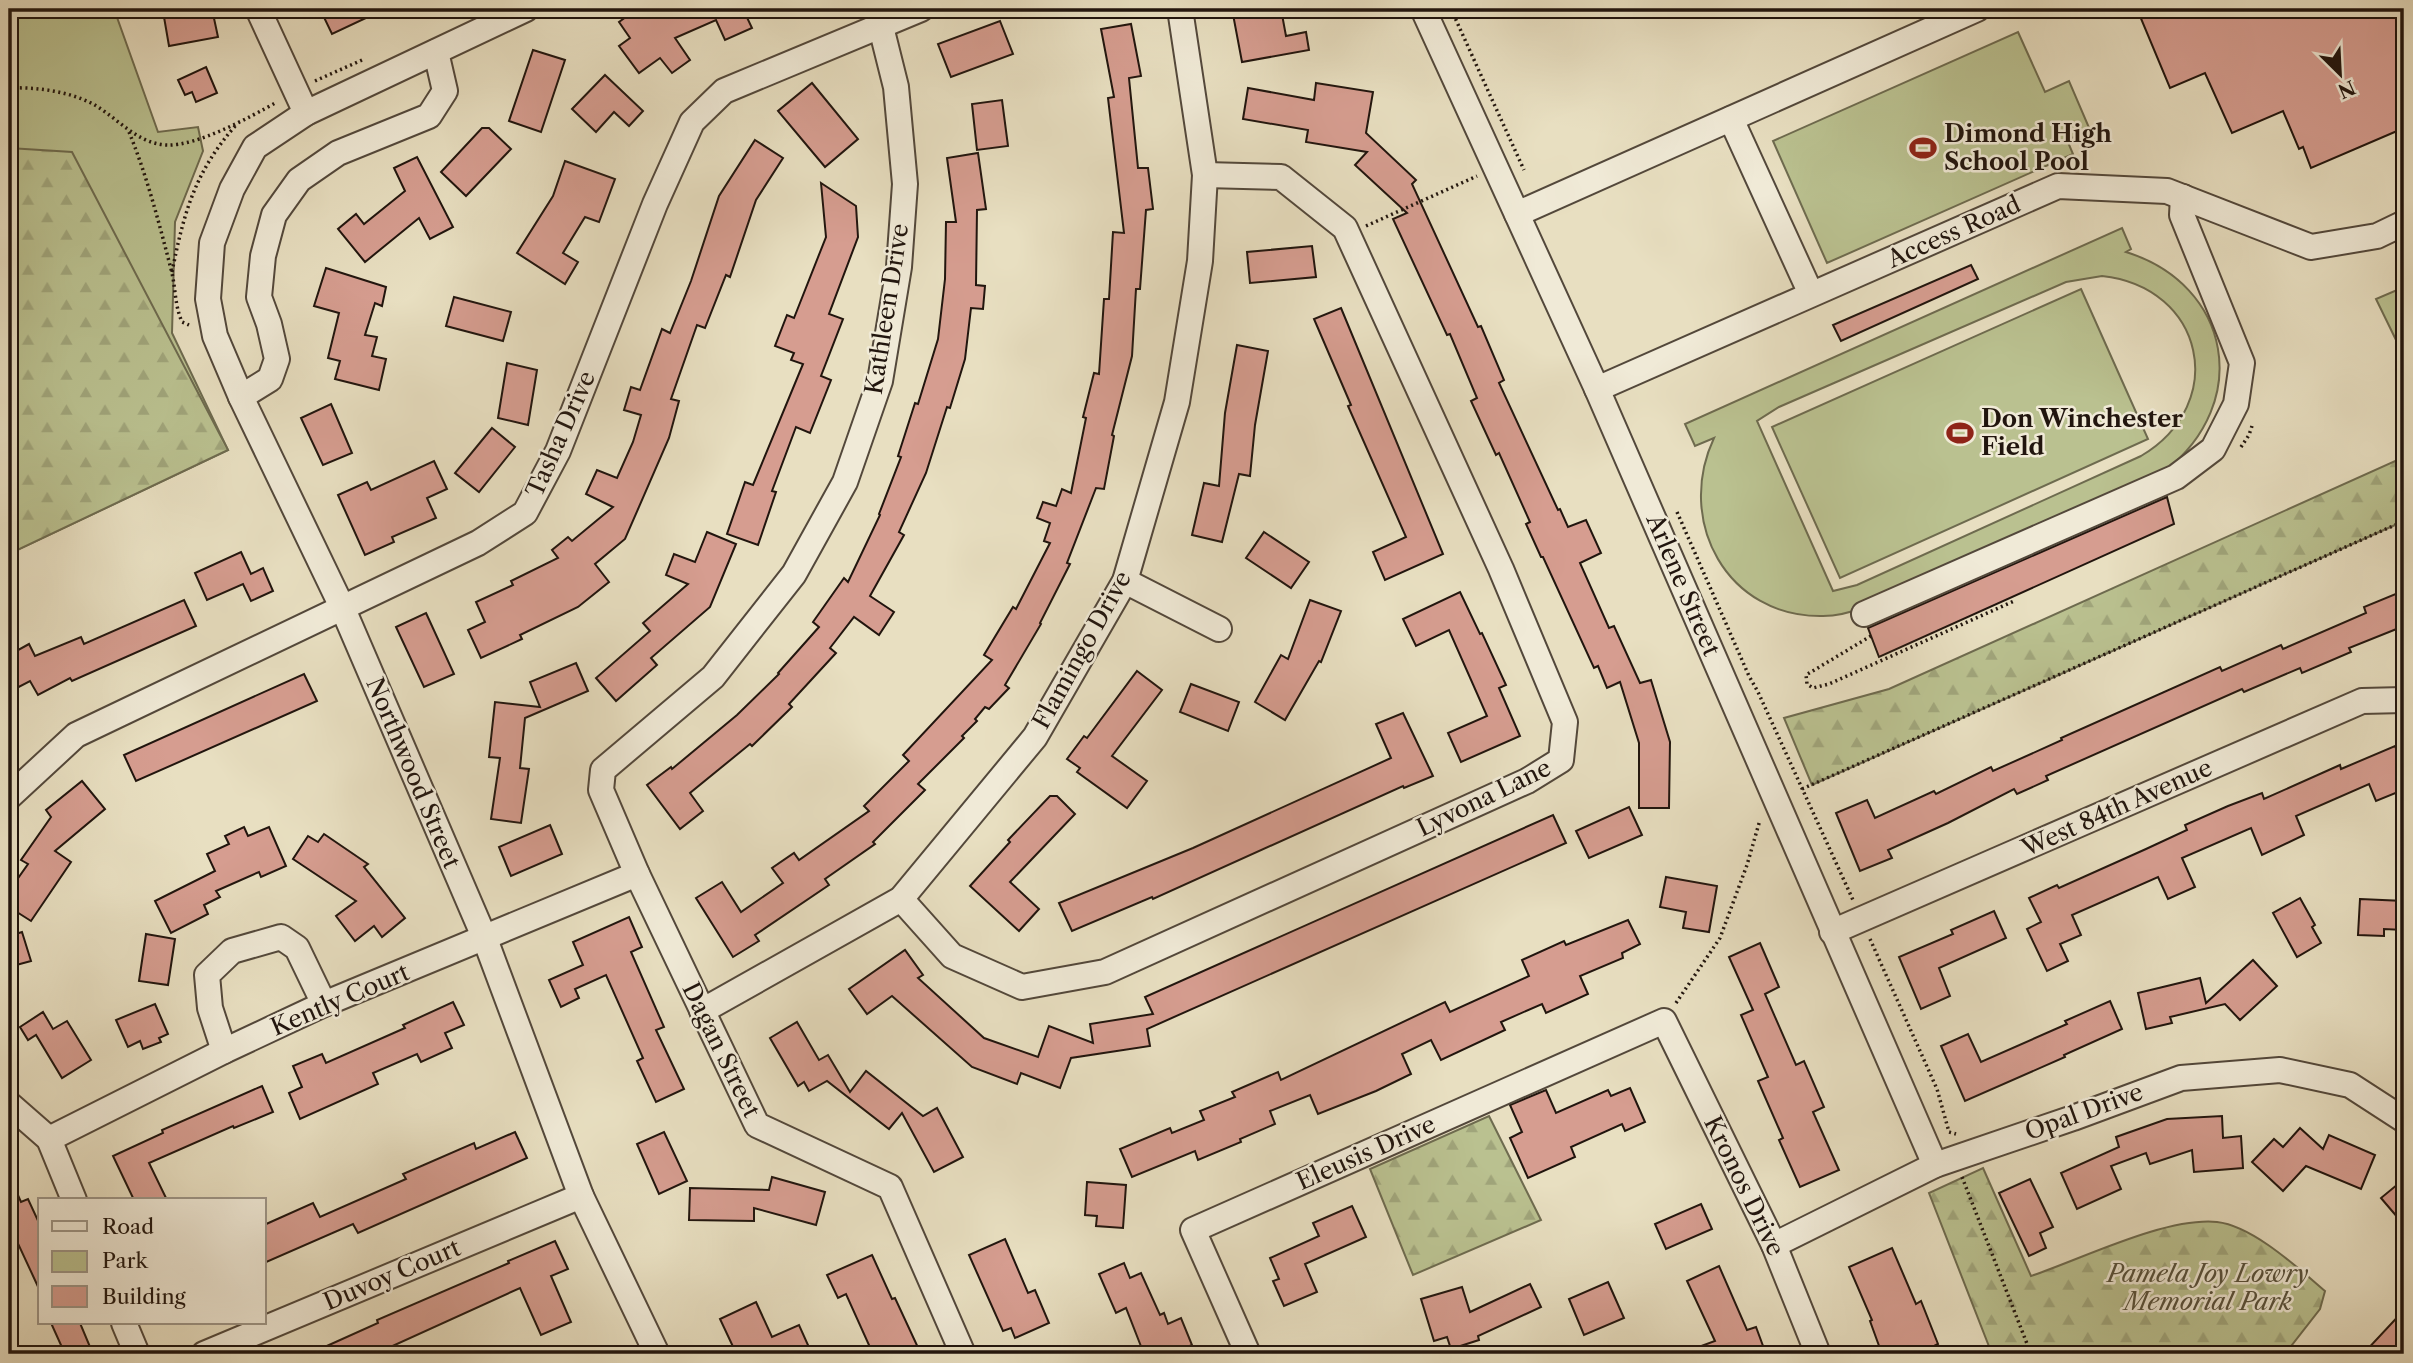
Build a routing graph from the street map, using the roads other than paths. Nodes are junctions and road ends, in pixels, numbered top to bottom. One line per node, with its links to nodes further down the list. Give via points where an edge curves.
1 (258, 9): 9 (street)
2 (526, 9): 8 (street, Northwood Street)
3 (921, 9): 7 (street, Tasha Drive)
4 (1180, 9): 11 (street, Flamingo Drive)
5 (1423, 9): 13 (street, Arlene Street)
6 (1977, 9): 10 (street)
7 (881, 27): 19 (street, Tasha Drive, via 724,91 692,122 558,451 525,513 478,543); 23 (street, Kathleen Drive, via 896,87 905,184 899,267 880,381 845,482 794,574 713,677 603,770)
8 (436, 52): 9 (street, Northwood Street); 17 (street, via 445,91 429,116 338,153 299,180 274,215 259,297 277,359 270,379)
9 (306, 113): 17 (street, Northwood Street, via 255,147 232,189 212,243 208,299 215,337)
10 (1731, 118): 13 (street); 15 (street)
11 (1205, 175): 18 (street, Flamingo Drive, via 1200,261 1177,402); 26 (street, Lyvona Lane, via 1282,177 1345,228 1501,569 1565,722 1561,760 1527,781 1105,972 1022,987 952,956)
12 (2183, 198): 14 (street, Access Road, via 2311,247 2377,236); 15 (street, Access Road, via 2167,191 2058,186); 20 (street, via 2182,215 2242,363 2236,404 2213,449 2176,477)
13 (1528, 209): 16 (street, Arlene Street)
14 (2404, 223)
15 (1811, 294): 16 (street, Access Road)
16 (1597, 389): 27 (street, Arlene Street)
17 (242, 397): 19 (street, Northwood Street)
18 (1125, 581): 21 (street); 26 (street, Flamingo Drive, via 1035,737)
19 (343, 609): 24 (street, Tasha Drive, via 76,735); 28 (street, Northwood Street)
20 (1864, 614)
21 (1219, 629)
22 (2404, 700): 27 (street, West 84th Avenue, via 2362,701)
23 (601, 790): 25 (street, Dagan Street)
24 (9, 797)
25 (637, 874): 28 (street, Kently Court); 30 (street, Dagan Street)
26 (901, 899): 30 (street, Flamingo Drive)
27 (1832, 932): 36 (street, Arlene Street)
28 (485, 939): 29 (street, Kently Court); 37 (street, Northwood Street)
29 (324, 1004): 32 (street, Kently Court); 32 (street, via 296,948 281,937 232,951 207,975 210,1008)
30 (702, 1011): 44 (street, Dagan Street, via 757,1125 890,1187)
31 (1664, 1021): 39 (street, Kronos Drive); 45 (street, Eleusis Drive, via 1193,1230)
32 (225, 1051): 35 (street, Kently Court)
33 (9, 1104): 35 (street)
34 (2404, 1120): 36 (street, Opal Drive, via 2350,1085 2280,1070 2180,1077)
35 (49, 1139): 38 (street)
36 (1935, 1165): 39 (street, Opal Drive)
37 (581, 1196): 42 (street, Duvoy Court); 43 (street, Northwood Street)
38 (73, 1198)
39 (1774, 1245): 46 (street, Kronos Drive)
40 (124, 1324): 41 (street)
41 (137, 1354)
42 (204, 1354)
43 (657, 1354)
44 (963, 1354)
45 (1248, 1354)
46 (1818, 1354)

